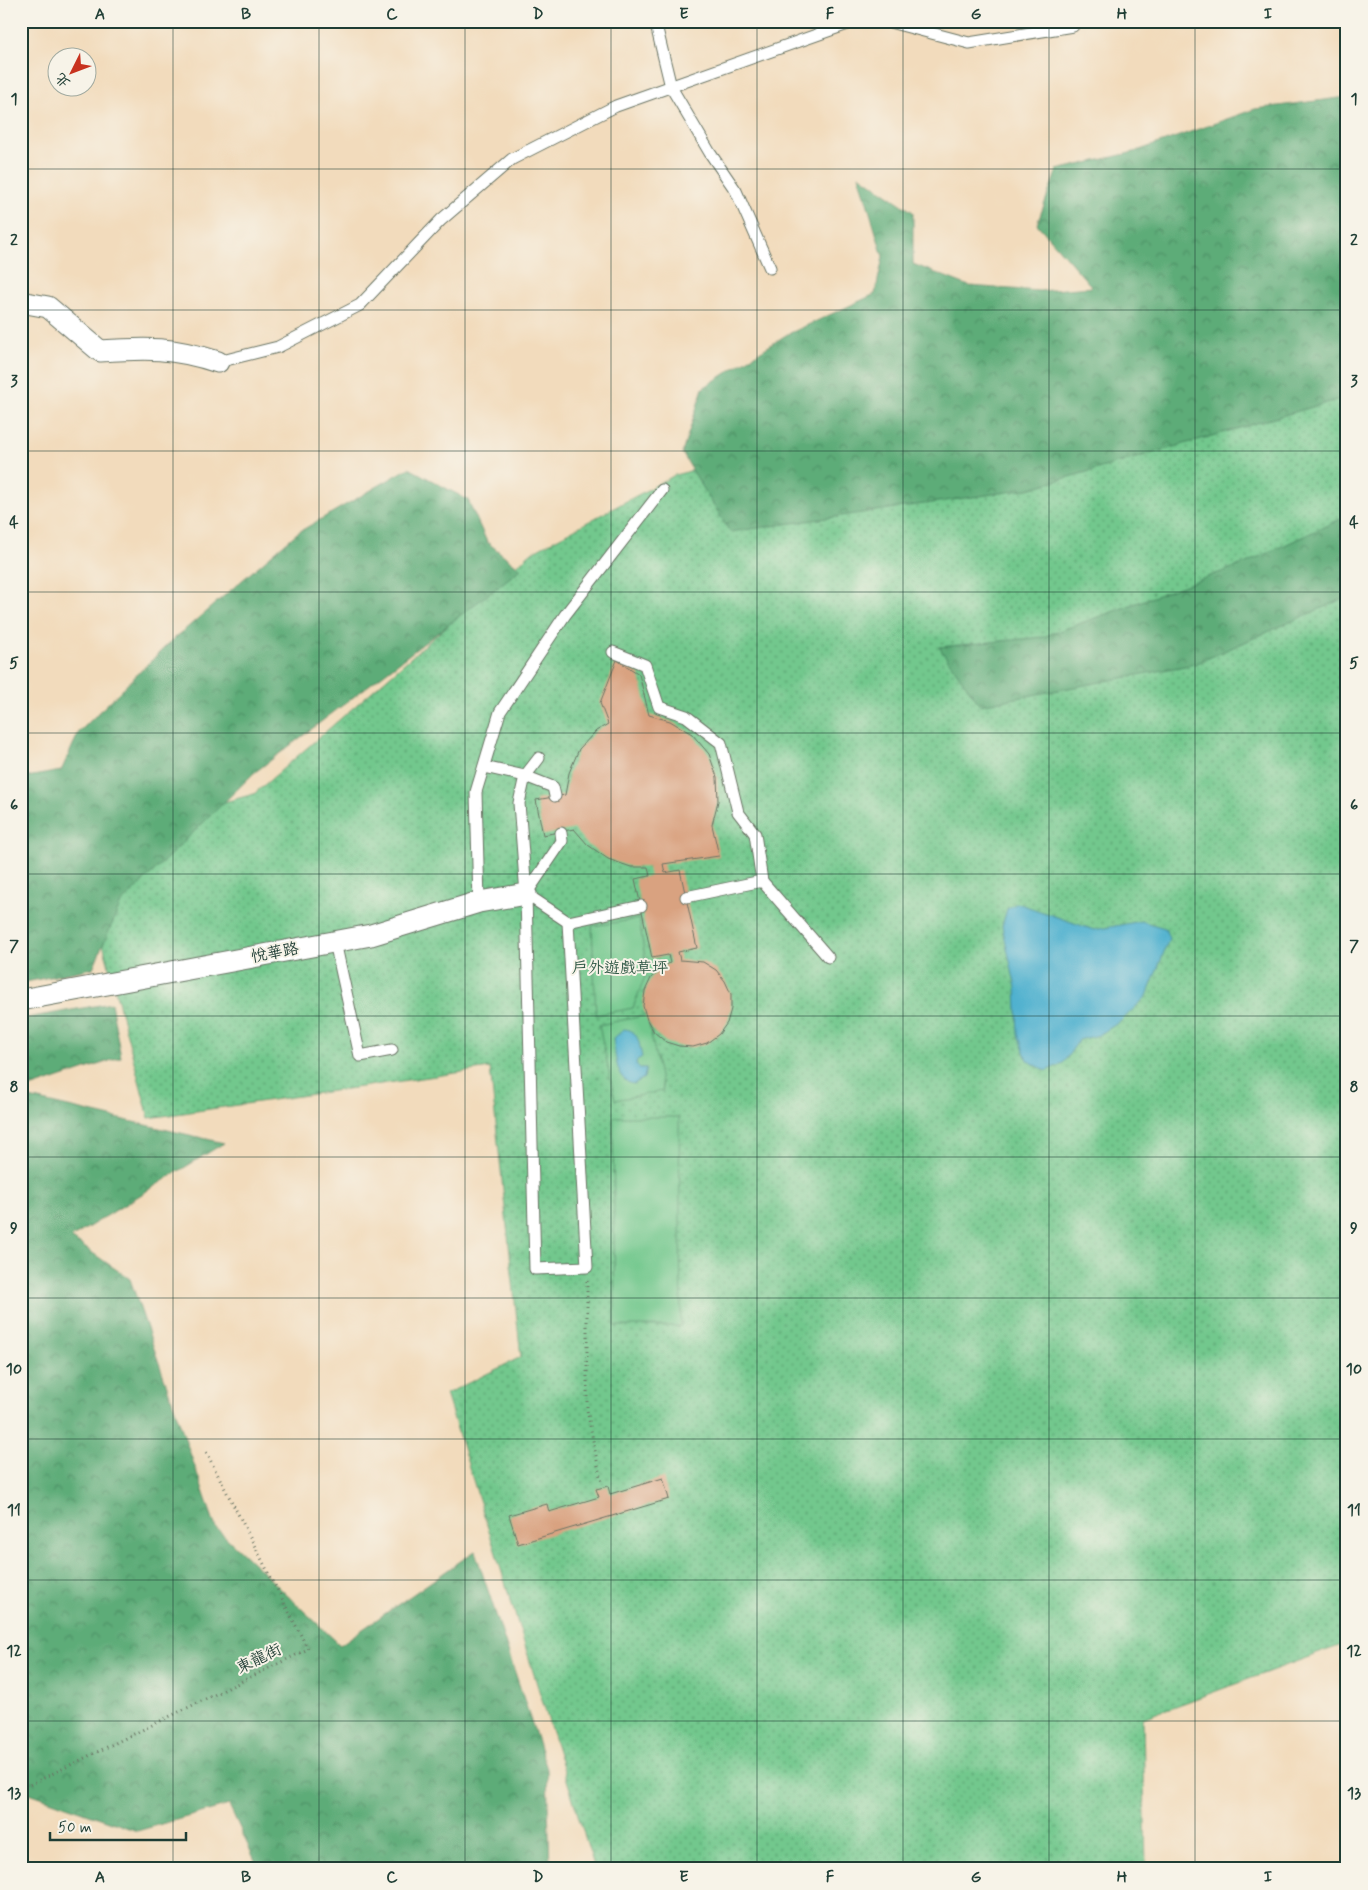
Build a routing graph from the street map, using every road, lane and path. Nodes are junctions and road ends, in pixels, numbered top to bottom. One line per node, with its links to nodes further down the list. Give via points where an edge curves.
1 (655, 21): 5 (lane)
2 (856, 21): 5 (lane)
3 (886, 21): 4 (lane, via 969,43 1073,26)
4 (1072, 21)
5 (671, 87): 6 (lane, via 736,191); 8 (lane, via 616,106 512,159 441,220 360,305 278,347)
6 (770, 268)
7 (21, 302): 8 (street, via 48,307 100,351 144,348 186,352)
8 (218, 362)
9 (662, 490): 12 (lane, via 565,615 500,712)
10 (612, 652): 16 (lane, via 645,665 659,707 686,716 721,742 738,812 755,834)
11 (539, 758): 13 (lane)
12 (484, 767): 13 (lane); 19 (lane, via 476,792)
13 (525, 776): 14 (lane, via 553,787); 17 (lane, via 519,803)
14 (555, 796)
15 (561, 833): 17 (lane, via 562,841)
16 (762, 881): 18 (lane); 23 (lane)
17 (526, 894): 19 (street, 悅華路); 21 (lane); 26 (lane, via 536,1269)
18 (686, 897)
19 (480, 902): 22 (street, 悅華路)
20 (641, 906): 21 (lane)
21 (568, 922): 26 (lane)
22 (335, 942): 24 (street, 悅華路); 25 (lane, via 360,1056)
23 (828, 958)
24 (21, 1000)
25 (392, 1050)
26 (587, 1268): 28 (path, via 587,1410)
27 (206, 1452): 29 (path, 東龍街, via 308,1649)
28 (601, 1481)
29 (21, 1789)

